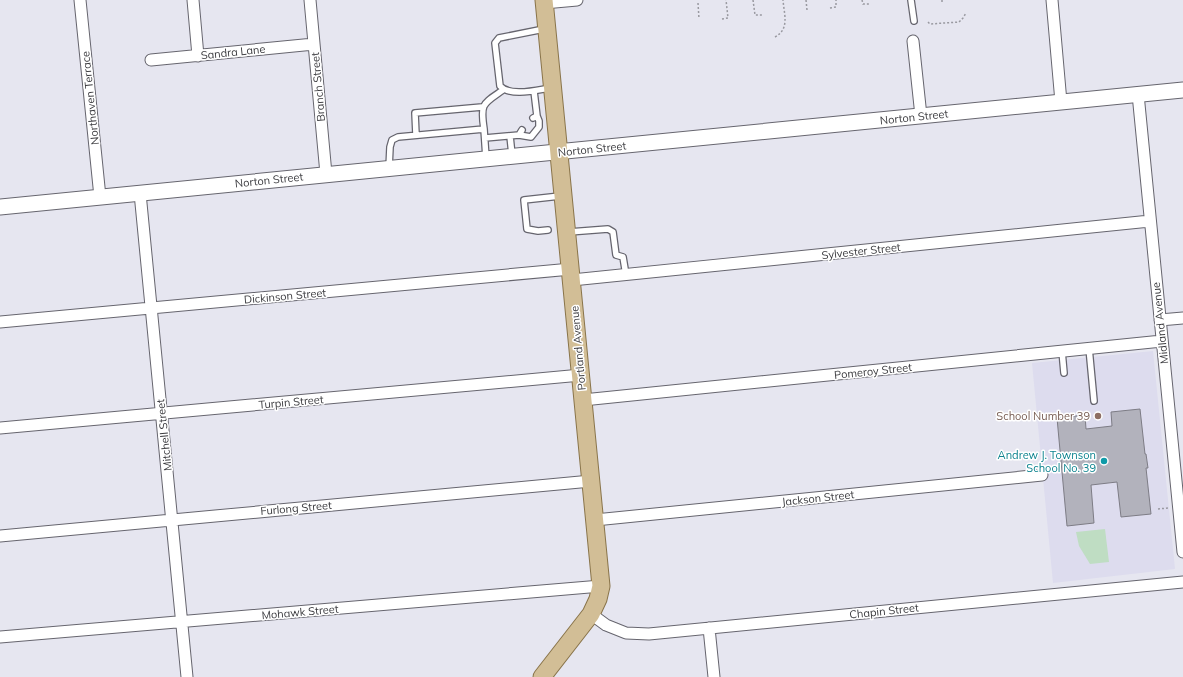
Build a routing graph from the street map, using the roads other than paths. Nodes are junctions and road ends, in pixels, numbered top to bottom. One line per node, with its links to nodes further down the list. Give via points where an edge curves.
1 (80, 0): 33 (street, Northaven Terrace)
2 (193, 0): 12 (street)
3 (310, 0): 11 (street, Branch Street)
4 (577, 0): 7 (street)
5 (911, 0): 8 (lane)
6 (1052, 0): 19 (street)
7 (544, 2): 9 (main road, Portland Avenue)
8 (914, 21)
9 (547, 28): 14 (main road, Portland Avenue); 15 (lane, via 499,38 495,43 500,86)
10 (913, 41): 21 (street)
11 (314, 44): 12 (street, Sandra Lane); 30 (street, Branch Street)
12 (198, 56): 13 (street, Sandra Lane)
13 (152, 60)
14 (552, 87): 17 (lane); 26 (main road, Portland Avenue)
15 (503, 90): 17 (lane); 20 (lane)
16 (1183, 90): 18 (main road, Norton Street)
17 (534, 91): 24 (lane, via 535,117 539,121 539,127 531,137 520,133)
18 (1138, 94): 19 (main road, Norton Street); 35 (street, Midland Avenue)
19 (1061, 102): 21 (main road, Norton Street)
20 (482, 107): 22 (lane); 23 (lane, via 415,113)
21 (921, 116): 26 (main road, Norton Street)
22 (484, 129): 23 (lane); 25 (lane)
23 (416, 135): 29 (lane, via 392,140)
24 (510, 136): 25 (lane); 27 (lane)
25 (485, 138): 28 (lane)
26 (559, 152): 27 (main road, Norton Street); 32 (main road, Portland Avenue)
27 (513, 156): 28 (main road, Norton Street)
28 (486, 158): 29 (main road, Norton Street)
29 (389, 168): 30 (main road, Norton Street)
30 (326, 174): 31 (main road, Norton Street)
31 (140, 193): 33 (main road, Norton Street); 40 (street, Mitchell Street)
32 (562, 195): 36 (lane, via 524,200 526,229); 37 (main road, Portland Avenue)
33 (100, 197): 34 (main road, Norton Street)
34 (0, 207)
35 (1150, 221): 39 (street, Sylvester Street); 42 (street, Midland Avenue)
36 (548, 230)
37 (567, 233): 38 (main road, Portland Avenue); 39 (lane, via 608,229 613,232 616,255 623,257)
38 (571, 275): 39 (street, Sylvester Street); 40 (street, Dickinson Street); 48 (main road, Portland Avenue)
39 (626, 275)
40 (151, 308): 43 (street, Dickinson Street); 51 (street, Mitchell Street)
41 (1183, 318): 42 (street)
42 (1160, 320): 44 (street, Midland Avenue)
43 (0, 322)
44 (1162, 341): 45 (street, Pomeroy Street); 58 (street, Midland Avenue)
45 (1089, 348): 46 (street, Pomeroy Street); 50 (lane)
46 (1062, 351): 47 (lane); 49 (street, Pomeroy Street)
47 (1064, 373)
48 (581, 375): 49 (main road, Portland Avenue); 51 (street, Turpin Street)
49 (583, 400): 54 (main road, Portland Avenue)
50 (1094, 401)
51 (162, 414): 52 (street, Turpin Street); 55 (street, Mitchell Street)
52 (0, 428)
53 (1042, 476): 56 (street, Jackson Street)
54 (591, 481): 55 (street, Furlong Street); 56 (main road, Portland Avenue)
55 (172, 520): 57 (street, Furlong Street); 62 (street, Mitchell Street)
56 (595, 520): 60 (main road, Portland Avenue)
57 (0, 536)
58 (1183, 552)
59 (1183, 582): 63 (street, Chapin Street)
60 (601, 586): 61 (main road, Portland Avenue); 62 (street, Mohawk Street)
61 (591, 614): 63 (street, Chapin Street, via 606,625 626,633 649,634); 66 (main road, Portland Avenue)
62 (182, 622): 64 (street, Mohawk Street); 65 (street, Mitchell Street)
63 (709, 628): 67 (street)
64 (0, 637)
65 (187, 677)
66 (542, 677)
67 (714, 677)

